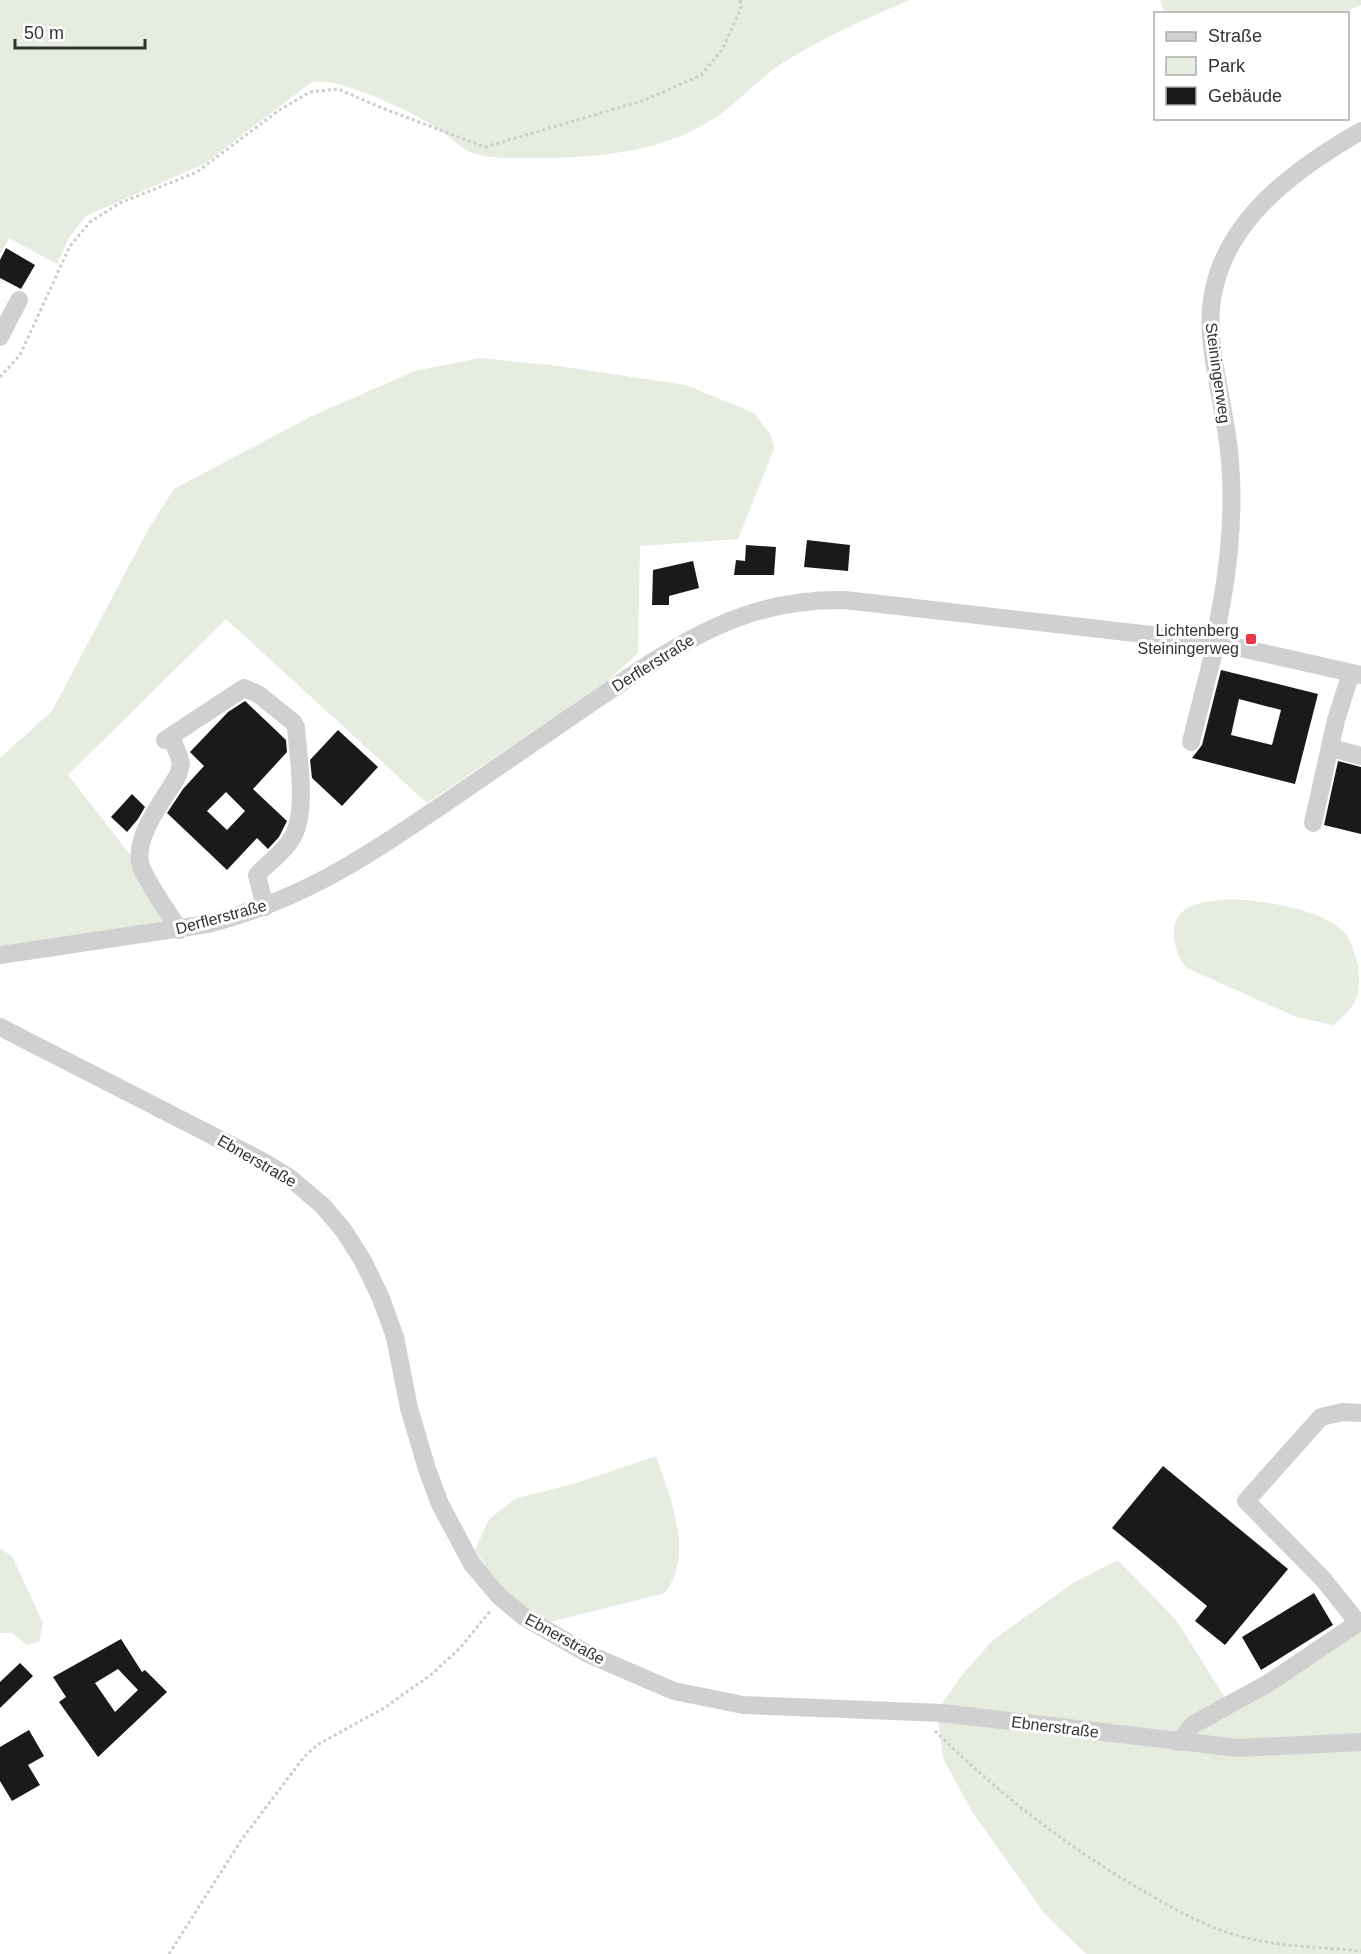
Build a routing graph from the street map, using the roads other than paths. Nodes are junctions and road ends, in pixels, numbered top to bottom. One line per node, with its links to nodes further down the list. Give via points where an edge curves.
1 (1361, 131): 4 (street, Steiningerweg, via 1300,168 1267,197 1238,232 1215,280 1210,308 1211,337 1227,435 1232,500 1226,585)
2 (19, 300): 3 (street)
3 (0, 337)
4 (1215, 642): 5 (street, Derflerstraße); 6 (street, Steiningerweg); 10 (street, Derflerstraße, via 868,602 822,599 776,604 727,620 665,653 360,861)
5 (1356, 674): 7 (street, via 1336,720)
6 (1191, 742)
7 (1332, 748): 8 (street); 9 (street)
8 (1361, 756)
9 (1313, 823)
10 (265, 907): 11 (street, Derflerstraße); 11 (street, via 257,875 288,844 297,827 302,790 296,727 282,711 244,688 168,738 181,765 145,831 140,853 142,868)
11 (179, 930): 12 (street, Derflerstraße)
12 (0, 955)
13 (0, 1027): 16 (street, Ebnerstraße, via 262,1161 302,1188 331,1215 356,1248 384,1306 400,1358 415,1433 440,1504 472,1564 499,1596 524,1617 634,1676 674,1691 743,1705 915,1711)
14 (1361, 1413): 15 (street, via 1321,1417 1246,1501 1318,1572)
15 (1360, 1622): 16 (street, via 1267,1684 1194,1724)
16 (1178, 1742): 17 (street, Ebnerstraße, via 1262,1749)
17 (1361, 1742)

